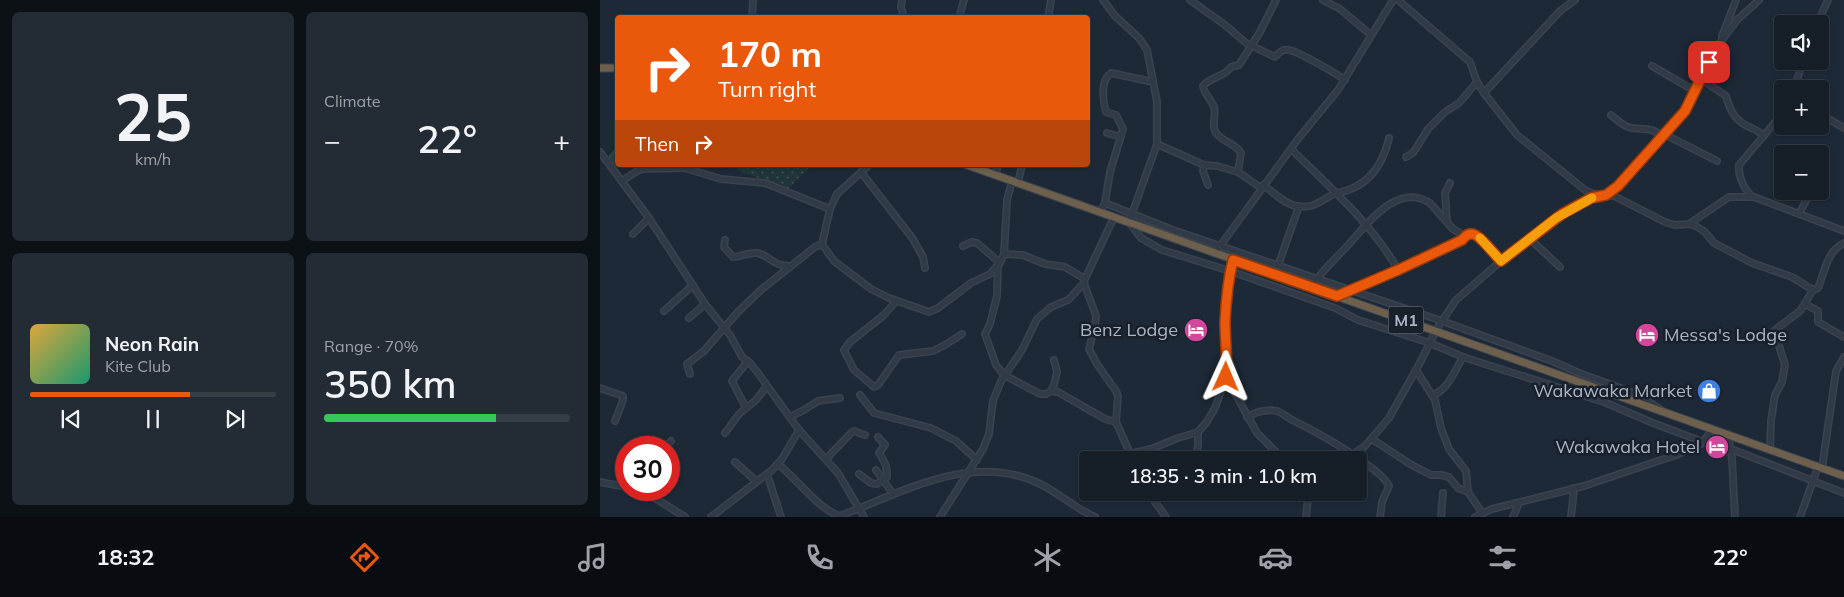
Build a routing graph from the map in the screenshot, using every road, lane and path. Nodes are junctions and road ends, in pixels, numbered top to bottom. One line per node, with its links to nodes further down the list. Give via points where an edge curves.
1 (753, 0): 15 (street)
2 (902, 0): 16 (street)
3 (964, 0): 17 (street)
4 (1051, 0): 18 (street)
5 (1103, 0): 28 (street, via 1147,50)
6 (1190, 0): 22 (street)
7 (1276, 0): 22 (street)
8 (1323, 0): 20 (street, via 1340,9)
9 (1393, 0): 20 (street)
10 (1398, 0): 29 (street, via 1466,56)
11 (1575, 0): 31 (street)
12 (1736, 0): 21 (street)
13 (1759, 0): 21 (street, via 1736,20)
14 (1828, 0): 19 (street)
15 (752, 15)
16 (903, 15)
17 (960, 15)
18 (1048, 15)
19 (1821, 15)
20 (1371, 35): 27 (street)
21 (1719, 44): 26 (street)
22 (1251, 46): 27 (street, via 1275,57 1290,49); 54 (street, via 1239,65 1203,86 1214,107 1213,126 1216,132 1241,153)
23 (1652, 66): 30 (street)
24 (600, 68): 25 (highway)
25 (615, 68)
26 (1701, 79): 30 (street); 38 (street, via 1726,96 1732,113 1742,123)
27 (1345, 80): 42 (street)
28 (1153, 82): 39 (street, via 1125,75 1108,75 1103,99 1106,112 1116,115 1123,129); 41 (street, via 1157,102)
29 (1477, 82): 31 (street); 45 (street, via 1459,103 1445,112 1413,153)
30 (1695, 91): 37 (street, via 1685,111)
31 (1484, 93): 63 (street, via 1517,135)
32 (1612, 115): 37 (street, via 1628,127 1650,129)
33 (1829, 119): 35 (street)
34 (1774, 124): 38 (street)
35 (1844, 128)
36 (1107, 133): 39 (street)
37 (1663, 136): 46 (street); 62 (street)
38 (1764, 136): 64 (street, via 1739,165 1739,175)
39 (1120, 138): 66 (street)
40 (1389, 138): 61 (street, via 1381,162 1368,179)
41 (1157, 144): 48 (street); 70 (street)
42 (1291, 149): 60 (street); 61 (street)
43 (600, 152): 47 (street)
44 (615, 155): 47 (street)
45 (1406, 157)
46 (1717, 161)
47 (609, 163): 56 (street)
48 (1204, 165): 54 (street); 59 (street)
49 (867, 167): 53 (street)
50 (973, 167): 55 (highway, M1)
51 (997, 167): 55 (street)
52 (1021, 167): 57 (street)
53 (861, 172): 68 (street, via 837,194); 95 (street, via 913,240 923,256)
54 (1238, 172): 60 (street)
55 (995, 175): 57 (highway, M1)
56 (622, 181): 68 (street, via 643,169 685,168 720,179 769,184); 73 (street)
57 (1015, 182): 69 (highway, M1); 88 (street, via 1006,205)
58 (1450, 183): 74 (street, via 1445,192)
59 (1208, 185)
60 (1262, 187): 67 (street); 85 (street)
61 (1336, 194): 67 (street, via 1321,203); 77 (street)
62 (1606, 195): 63 (street); 76 (street, via 1665,222)
63 (1598, 196): 81 (street, via 1562,214)
64 (1754, 197): 71 (street); 76 (street, via 1729,197)
65 (1806, 200): 71 (street)
66 (1105, 203): 69 (street); 70 (street)
67 (1299, 206): 93 (street)
68 (830, 209): 84 (street)
69 (1100, 212): 72 (highway, M1)
70 (1131, 213): 75 (street); 85 (street)
71 (1799, 214): 78 (street)
72 (1114, 217): 75 (highway, M1); 99 (street)
73 (649, 218): 79 (street); 100 (street)
74 (1447, 221): 77 (street, via 1424,200 1412,198 1390,204); 80 (street, via 1457,232)
75 (1129, 222): 87 (highway, M1); 97 (street, via 1141,238 1162,250)
76 (1689, 224): 103 (street, via 1752,264 1792,277)
77 (1365, 225): 96 (street, via 1386,249); 98 (street)
78 (1844, 231)
79 (633, 234)
80 (1468, 234): 90 (street, via 1478,236); 96 (street, via 1462,240)
81 (1530, 239): 90 (street); 94 (street)
82 (725, 240): 92 (street, via 724,247 733,257 756,253 776,265)
83 (1844, 243): 103 (street, via 1831,253 1818,288)
84 (822, 244): 92 (street); 105 (street, via 839,265 871,289)
85 (1220, 245): 87 (street); 93 (street)
86 (963, 246): 91 (street, via 977,243)
87 (1215, 253): 89 (highway, M1)
88 (1004, 254): 91 (street); 99 (street, via 1065,267)
89 (1233, 260): 97 (street); 101 (highway, M1)
90 (1501, 261): 110 (street, via 1456,300)
91 (999, 265): 105 (street, via 929,312); 122 (street, via 997,296 985,334 996,365)
92 (790, 266): 111 (street, via 754,296)
93 (1278, 266): 98 (street)
94 (1560, 267)
95 (925, 268)
96 (1398, 270): 102 (street)
97 (1230, 271): 115 (street); 123 (street, via 1226,305)
98 (1316, 280): 101 (street); 102 (street)
99 (1084, 281): 122 (street, via 1068,300 1051,307 1037,319 1022,350); 135 (street, via 1096,316 1089,349 1118,396)
100 (693, 285): 106 (street); 108 (street)
101 (1312, 287): 104 (highway, M1)
102 (1348, 290): 104 (street); 110 (street)
103 (1813, 290): 107 (street)
104 (1337, 296): 112 (highway, M1)
105 (896, 301): 113 (street, via 884,316 845,347 845,354 854,370 874,387 899,356 933,351)
106 (706, 304): 109 (street); 111 (street)
107 (1805, 304): 114 (street, via 1818,311 1818,322); 146 (street, via 1774,333 1785,365 1782,382 1775,395)
108 (664, 311)
109 (689, 318)
110 (1442, 321): 112 (street); 131 (street, via 1637,394)
111 (725, 328): 119 (street, via 742,357); 121 (street, via 687,364)
112 (1436, 330): 115 (street); 131 (highway, M1)
113 (962, 334)
114 (1844, 337)
115 (1430, 344): 116 (street); 120 (street)
116 (1464, 357): 128 (street, via 1446,385); 144 (street, via 1604,402)
117 (1844, 357): 158 (street, via 1836,371)
118 (1054, 360): 126 (street, via 1057,375)
119 (748, 361): 124 (street); 130 (street, via 732,381)
120 (1416, 370): 128 (street); 143 (street, via 1392,413)
121 (690, 374)
122 (1004, 376): 126 (street, via 1040,394); 154 (street, via 993,401 989,434)
123 (1226, 377): 133 (street); 138 (street, via 1215,408)
124 (767, 386): 130 (street); 132 (street)
125 (600, 388): 134 (street, via 623,396)
126 (1051, 391): 135 (street)
127 (860, 395): 154 (street, via 874,413 931,428 956,441)
128 (1433, 395): 170 (street, via 1449,449 1466,471)
129 (840, 398): 132 (street, via 818,400)
130 (746, 408): 139 (street)
131 (1665, 412): 136 (highway, M1)
132 (790, 417): 137 (street)
133 (1247, 417): 150 (street, via 1256,433); 151 (street, via 1262,412 1279,412)
134 (615, 421)
135 (1116, 422): 147 (street)
136 (1714, 429): 141 (highway, M1); 144 (street)
137 (799, 430): 153 (street); 156 (street)
138 (1198, 432): 148 (street); 149 (street)
139 (725, 433)
140 (865, 434): 153 (street, via 851,433)
141 (1728, 434): 145 (street); 146 (highway, M1)
142 (878, 437): 164 (street, via 884,445 879,453 888,472)
143 (1372, 439): 152 (street); 170 (street, via 1410,464 1431,475 1449,478 1458,488)
144 (1703, 442): 145 (street); 169 (street, via 1676,455)
145 (1731, 450): 165 (street); 194 (street)
146 (1770, 450): 158 (highway, M1)
147 (1128, 451)
148 (1146, 451)
149 (1197, 451)
150 (1275, 451)
151 (1346, 451)
152 (1360, 451)
153 (826, 460): 178 (street)
154 (977, 460): 160 (street)
155 (736, 462): 166 (street)
156 (778, 464): 161 (street); 180 (street, via 830,513)
157 (1367, 467): 189 (street, via 1387,483)
158 (1820, 467): 163 (highway, M1); 165 (street)
159 (876, 470): 164 (street)
160 (969, 472): 173 (street); 185 (street); 186 (street, via 1031,480)
161 (767, 474): 166 (street); 184 (street)
162 (859, 474): 164 (street, via 871,483)
163 (1844, 476)
164 (884, 480): 173 (street)
165 (1813, 480): 172 (street); 195 (street)
166 (756, 481): 183 (street)
167 (600, 482): 168 (street)
168 (615, 485)
169 (1574, 488): 177 (street); 193 (street)
170 (1468, 492): 179 (street)
171 (1443, 493): 190 (street)
172 (1844, 493)
173 (893, 494): 178 (street)
174 (660, 501): 182 (street)
175 (1154, 501): 187 (street)
176 (1308, 501): 188 (street)
177 (1519, 503): 179 (street); 192 (street)
178 (860, 508): 180 (street); 181 (street)
179 (1483, 514): 191 (street)
180 (839, 516)
181 (863, 516)
182 (685, 517)
183 (710, 517)
184 (781, 517)
185 (940, 517)
186 (1095, 517)
187 (1166, 517)
188 (1306, 517)
189 (1380, 517)
190 (1441, 517)
191 (1475, 517)
192 (1513, 517)
193 (1571, 517)
194 (1735, 517)
195 (1800, 517)

